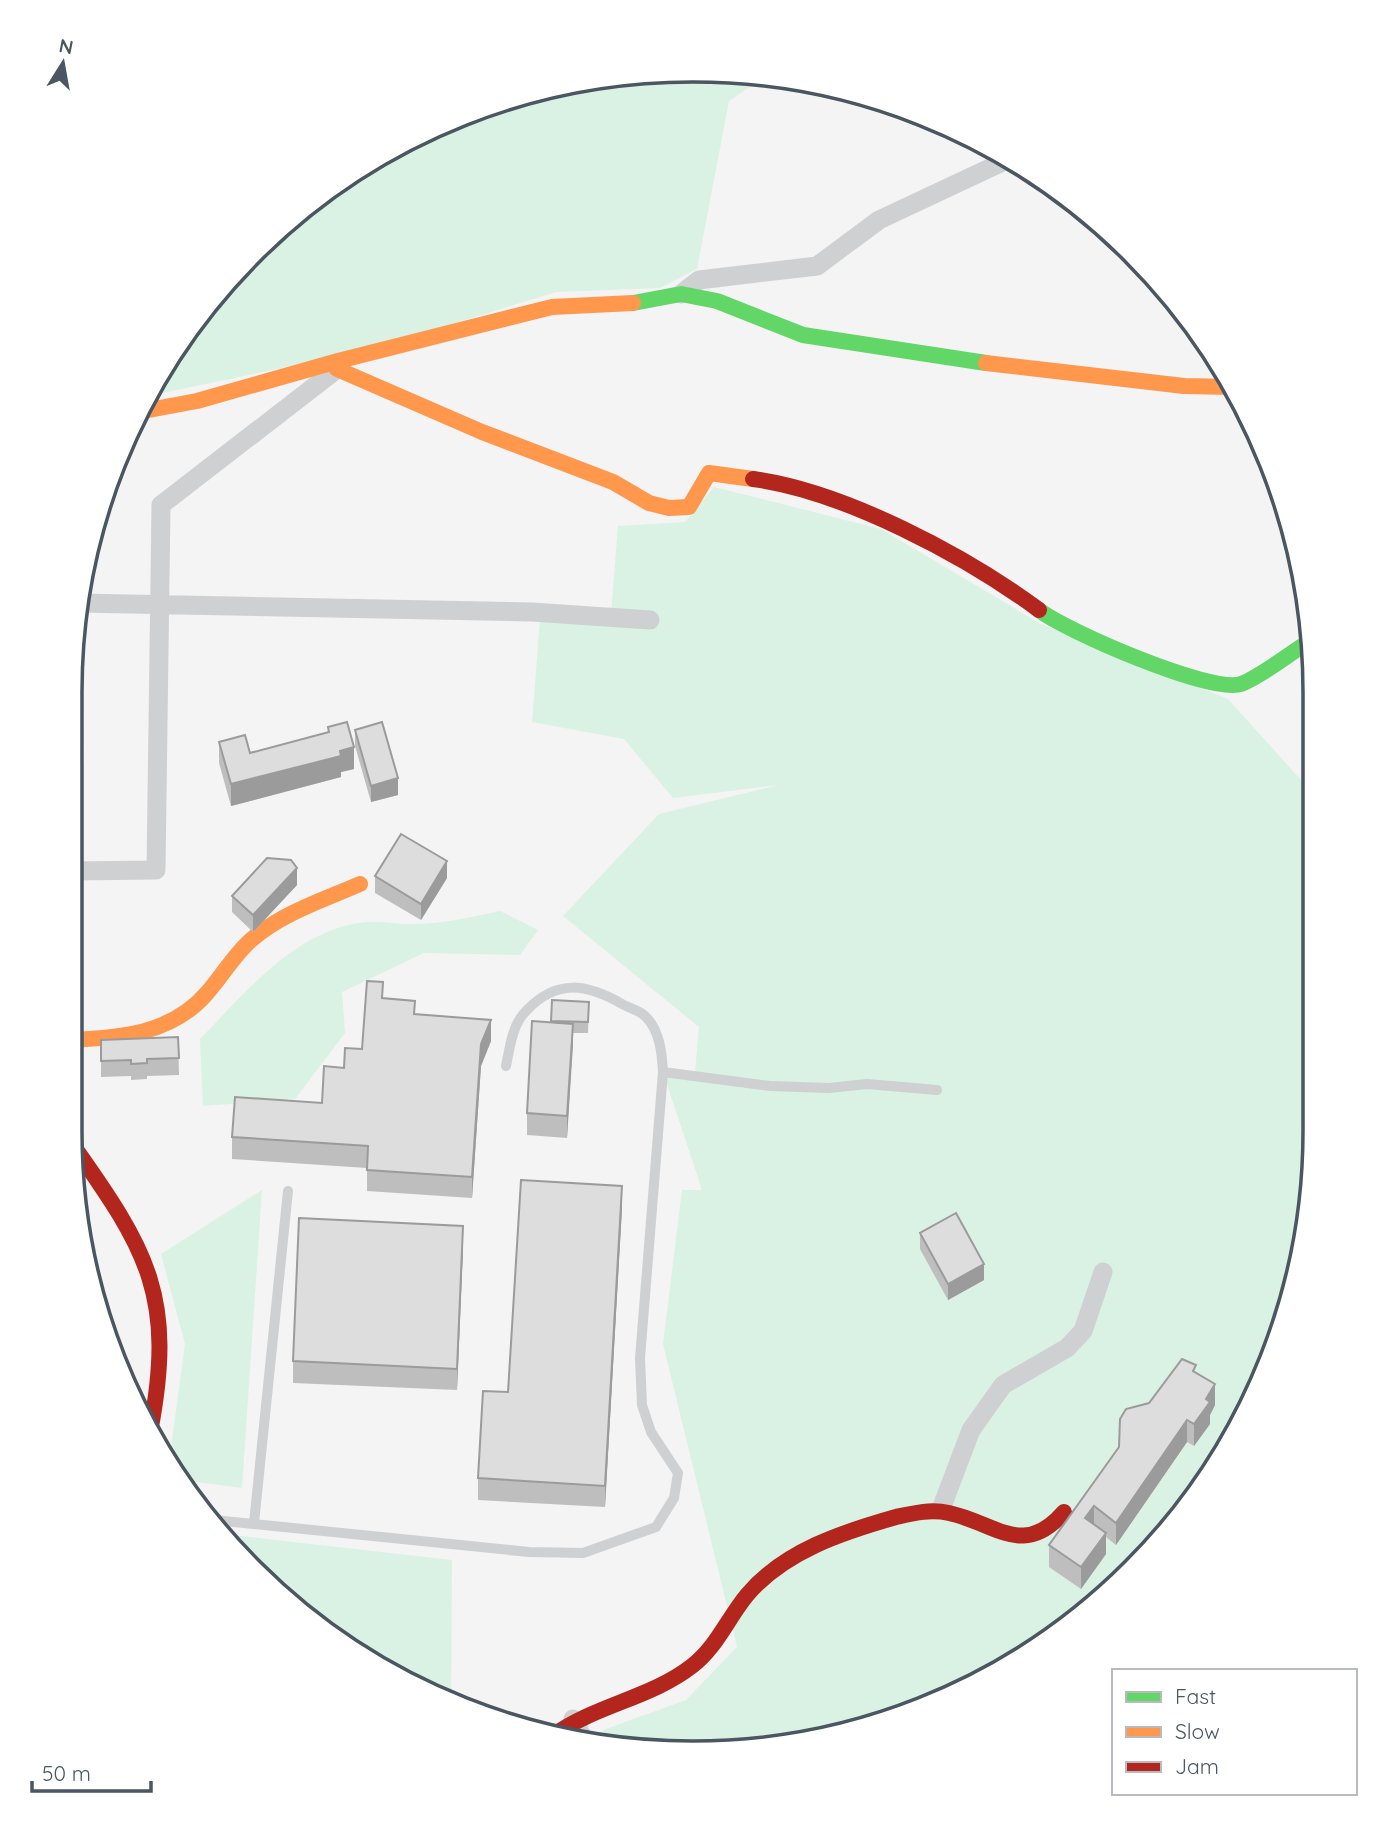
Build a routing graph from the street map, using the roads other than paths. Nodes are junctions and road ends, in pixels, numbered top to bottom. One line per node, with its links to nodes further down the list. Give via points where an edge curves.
1 (998, 164): 2 (street, via 879,220 817,266 699,280)
2 (681, 294): 3 (street, via 639,303 552,306); 4 (street, via 717,301 803,335 957,360)
3 (337, 365): 5 (street); 7 (street, via 161,505); 9 (street, via 482,432 613,482 674,511 689,507 709,473 813,492 925,542 1010,589 1045,615 1133,656 1217,685 1240,684)
4 (1221, 387)
5 (152, 409)
6 (89, 603): 7 (street)
7 (159, 603): 8 (street, via 532,612); 10 (street, via 156,870)
8 (650, 620)
9 (1301, 647)
10 (82, 871)
11 (360, 884): 12 (street, via 303,909 251,940 198,1003 168,1024 140,1033)
12 (82, 1039)
13 (506, 1066): 14 (lane, via 514,1030 525,1011 548,993 571,985 602,992 646,1017 661,1045)
14 (663, 1072): 15 (lane, via 770,1086 867,1084); 23 (lane, via 640,1359 642,1405 651,1432 678,1474 674,1498 656,1527 583,1553 529,1552)
15 (937, 1090)
16 (84, 1160): 19 (street, via 124,1218 151,1281 159,1312 159,1390)
17 (288, 1191): 23 (lane)
18 (1103, 1272): 20 (street, via 1083,1331 1067,1348 1003,1385 971,1430)
19 (153, 1415)
20 (941, 1509): 21 (street, via 1010,1534 1029,1536 1048,1530); 24 (street, via 919,1511 830,1538 776,1569 750,1592 694,1666 665,1685)
21 (1064, 1512)
22 (224, 1521): 23 (lane)
23 (254, 1523)
24 (573, 1719): 25 (street); 26 (street)
25 (564, 1727)
26 (579, 1730)

